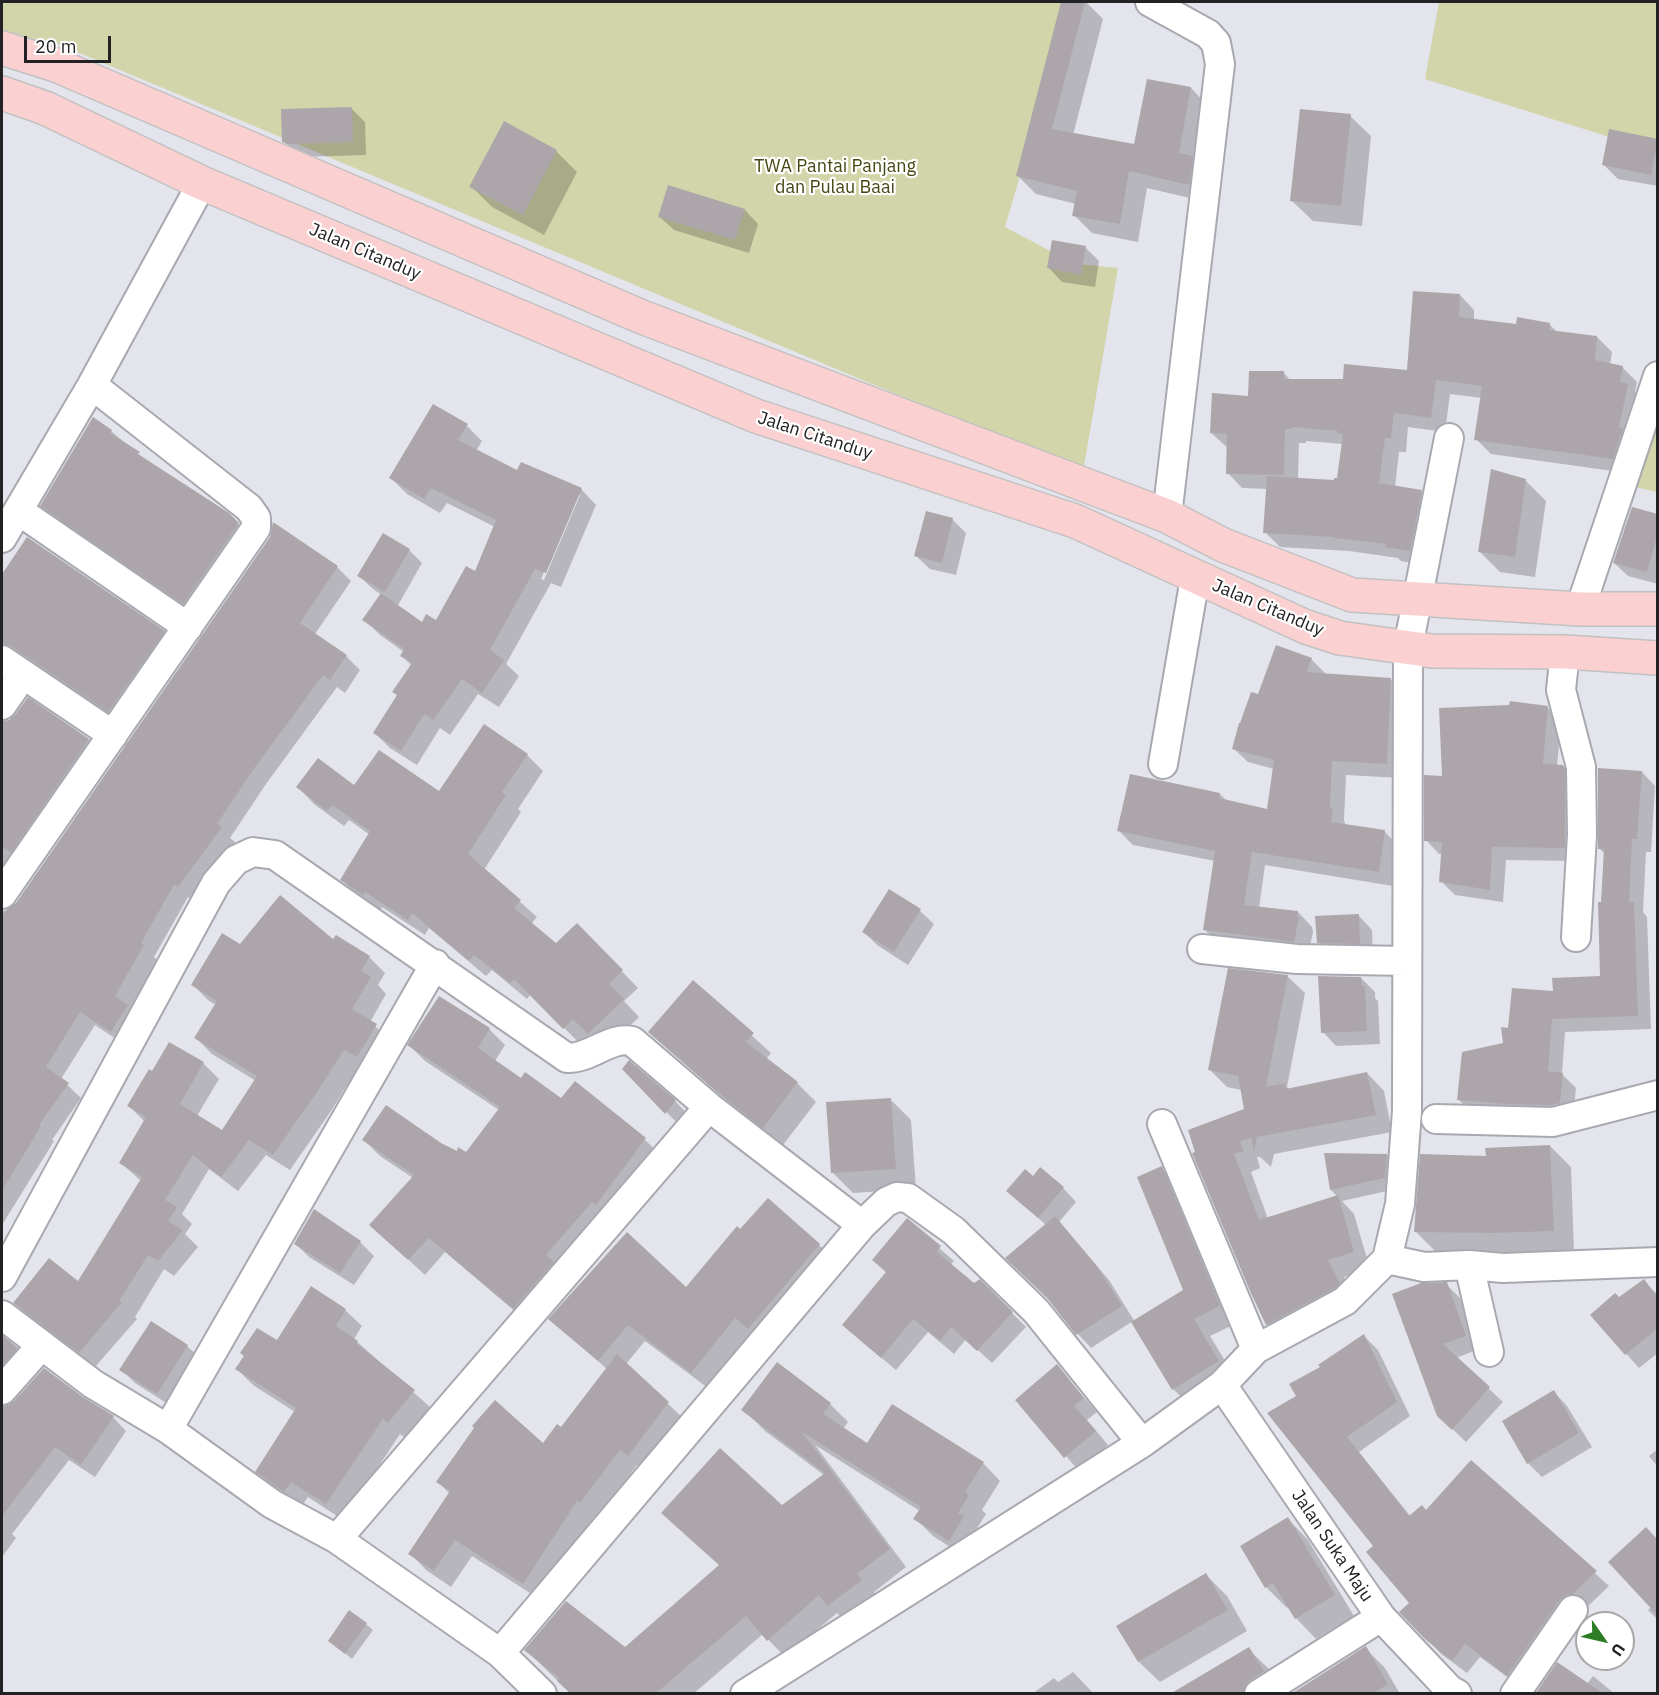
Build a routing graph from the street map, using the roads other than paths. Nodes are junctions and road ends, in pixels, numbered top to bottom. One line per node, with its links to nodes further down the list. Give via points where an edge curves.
1 (1150, 2): 11 (street, via 1208,34 1216,43 1220,64)
2 (2, 48): 3 (main road)
3 (56, 65): 5 (main road); 11 (main road, via 642,317)
4 (2, 93): 5 (main road, Jalan Citanduy)
5 (45, 108): 6 (main road, Jalan Citanduy)
6 (202, 183): 8 (street); 13 (main road, Jalan Citanduy, via 756,417 1075,521)
7 (1658, 376): 15 (street)
8 (92, 385): 10 (street); 17 (street, via 249,508 256,518 256,528)
9 (1449, 438): 14 (street)
10 (19, 511): 12 (street); 17 (street)
11 (1167, 516): 14 (main road, via 1223,544 1352,595)
12 (2, 538)
13 (1196, 578): 18 (main road, Jalan Citanduy, via 1306,627 1340,638); 24 (street)
14 (1418, 600): 15 (main road); 18 (street)
15 (1580, 609): 16 (main road)
16 (1658, 609)
17 (188, 627): 23 (street)
18 (1408, 647): 19 (main road, Jalan Citanduy, via 1432,651); 28 (street)
19 (1565, 651): 20 (main road, Jalan Citanduy); 26 (street, via 1561,690 1581,767)
20 (1658, 658)
21 (12, 667): 22 (street); 23 (street)
22 (2, 705)
23 (112, 735): 25 (street)
24 (1163, 764)
25 (2, 894)
26 (1576, 937)
27 (1202, 949): 28 (street, via 1297,959)
28 (1407, 962): 35 (street, via 1407,1111 1400,1204)
29 (435, 964): 31 (street, via 567,1058 578,1058 623,1039 632,1041); 38 (street, via 275,855 253,852 236,860 216,883); 45 (street)
30 (1658, 1095): 32 (street, via 1553,1122)
31 (710, 1107): 34 (street); 47 (street)
32 (1436, 1119)
33 (1162, 1124): 41 (street)
34 (862, 1225): 46 (street, via 897,1197 908,1198 954,1231 1036,1311); 50 (street)
35 (1387, 1259): 37 (street, via 1424,1267); 41 (street, via 1346,1301)
36 (1658, 1262): 37 (street, via 1503,1268)
37 (1469, 1265): 42 (street)
38 (2, 1277)
39 (2, 1315): 40 (street)
40 (42, 1345): 44 (street); 45 (street, via 93,1384)
41 (1256, 1349): 43 (street)
42 (1489, 1352)
43 (1222, 1385): 46 (street); 49 (street, Jalan Suka Maju)
44 (2, 1390)
45 (168, 1429): 47 (street, via 272,1504)
46 (1143, 1443): 53 (street)
47 (337, 1539): 50 (street)
48 (1573, 1610): 55 (street)
49 (1381, 1617): 51 (street, Jalan Suka Maju); 54 (street)
50 (500, 1653): 52 (street)
51 (1451, 1692)
52 (542, 1694)
53 (745, 1694)
54 (1259, 1694)
55 (1515, 1694)

